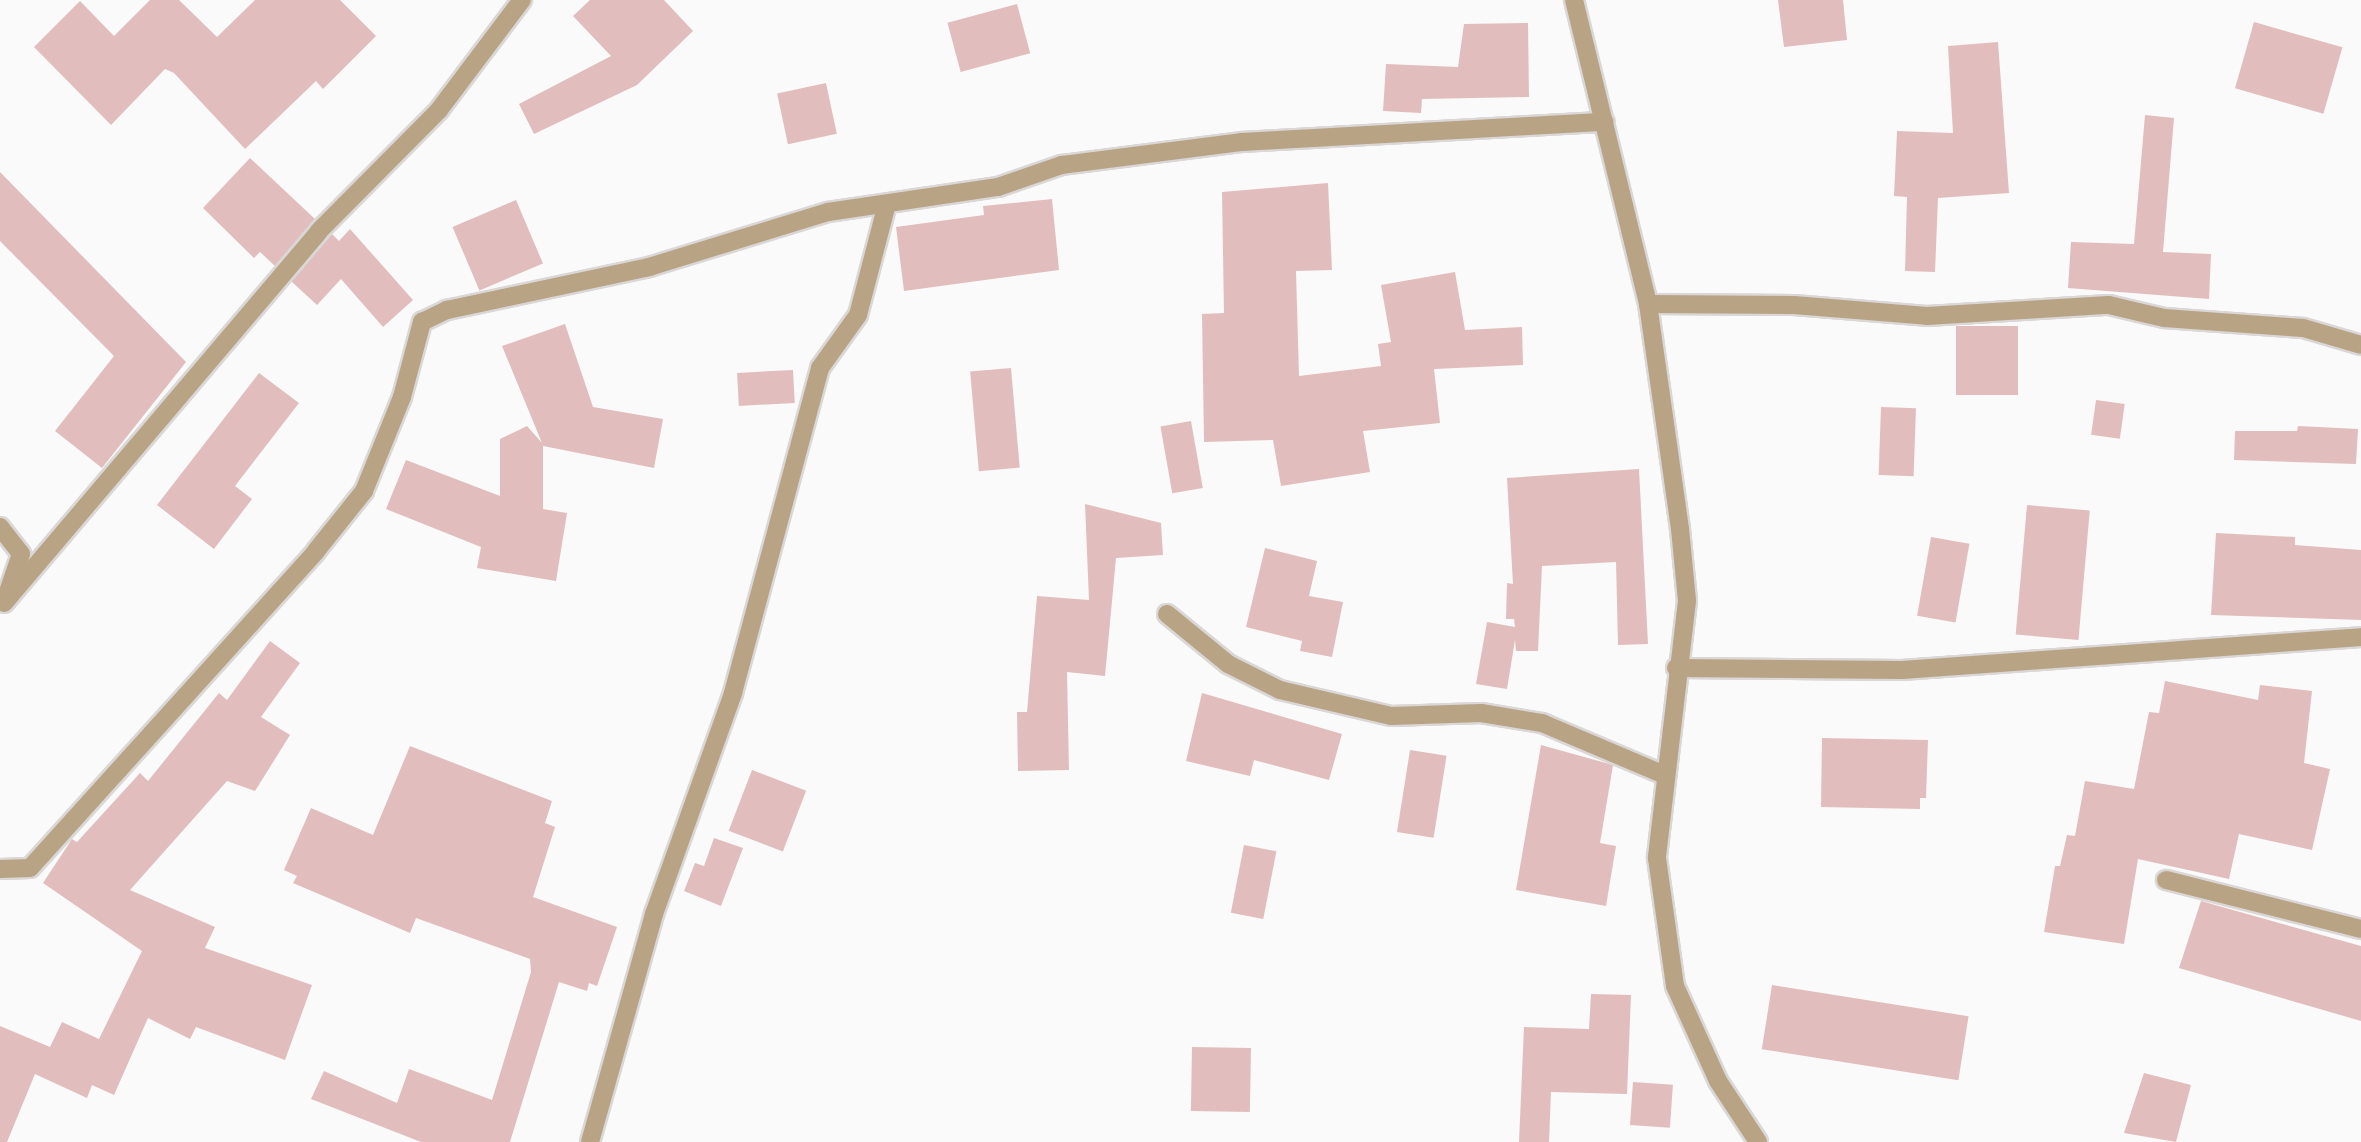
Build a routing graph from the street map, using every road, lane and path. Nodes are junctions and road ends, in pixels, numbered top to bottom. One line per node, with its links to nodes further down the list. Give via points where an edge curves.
1 (522, 0): 8 (street, via 439,110 319,231)
2 (1574, 0): 3 (street)
3 (1604, 122): 4 (street, via 1151,151 1062,165 998,187 914,195); 5 (street)
4 (887, 204): 13 (street, via 801,219 649,267 495,297 422,322 402,397 364,491 30,868); 16 (street, via 858,315 820,368 733,693 654,914)
5 (1648, 304): 6 (street, via 1794,305 1927,316 2109,305 2213,324 2303,328); 11 (street, via 1687,601)
6 (2361, 345)
7 (0, 527): 8 (street, via 21,554)
8 (2, 605)
9 (1167, 614): 12 (street, via 1228,663 1280,690 1391,716 1481,713 1542,723)
10 (2361, 637): 11 (street, via 1902,670)
11 (1676, 668): 12 (street)
12 (1662, 774): 17 (street, via 1657,858 1675,986 1718,1080)
13 (0, 869)
14 (2166, 880): 15 (street)
15 (2361, 929)
16 (590, 1142)
17 (1758, 1142)

